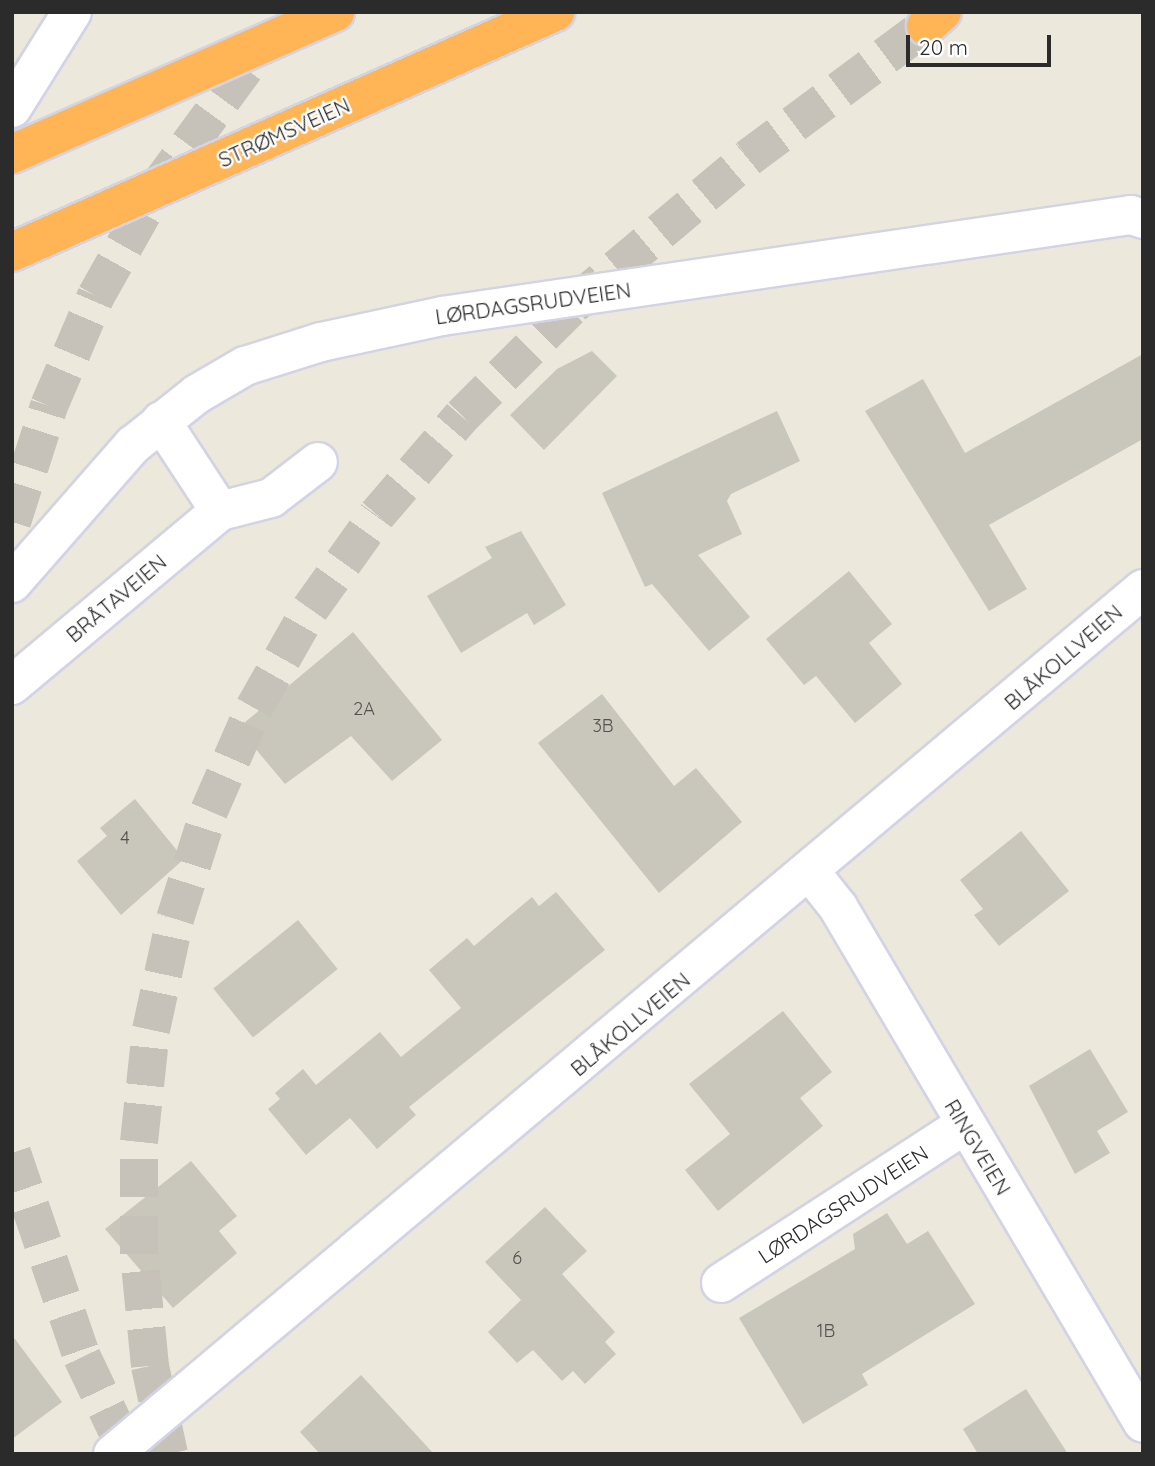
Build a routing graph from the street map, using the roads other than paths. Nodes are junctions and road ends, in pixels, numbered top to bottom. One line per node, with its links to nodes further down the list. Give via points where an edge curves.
1 (72, 12): 4 (street)
2 (335, 12): 5 (highway)
3 (555, 12): 7 (highway, STRØMSVEIEN)
4 (12, 108)
5 (12, 154)
6 (1143, 219): 8 (street, LØRDAGSRUDVEIEN, via 1131,215 442,316 321,342 245,366)
7 (12, 252)
8 (161, 421): 10 (street); 11 (street, LØRDAGSRUDVEIEN)
9 (318, 462): 10 (street, BRÅTAVEIEN, via 271,498)
10 (220, 511): 13 (street, BRÅTAVEIEN)
11 (12, 583)
12 (1143, 589): 14 (street, BLÅKOLLVEIEN)
13 (12, 685)
14 (811, 873): 15 (street, RINGVEIEN, via 838,907); 18 (street, BLÅKOLLVEIEN)
15 (964, 1125): 16 (street, LØRDAGSRUDVEIEN); 17 (street, RINGVEIEN)
16 (721, 1283)
17 (1143, 1423)
18 (113, 1454)

